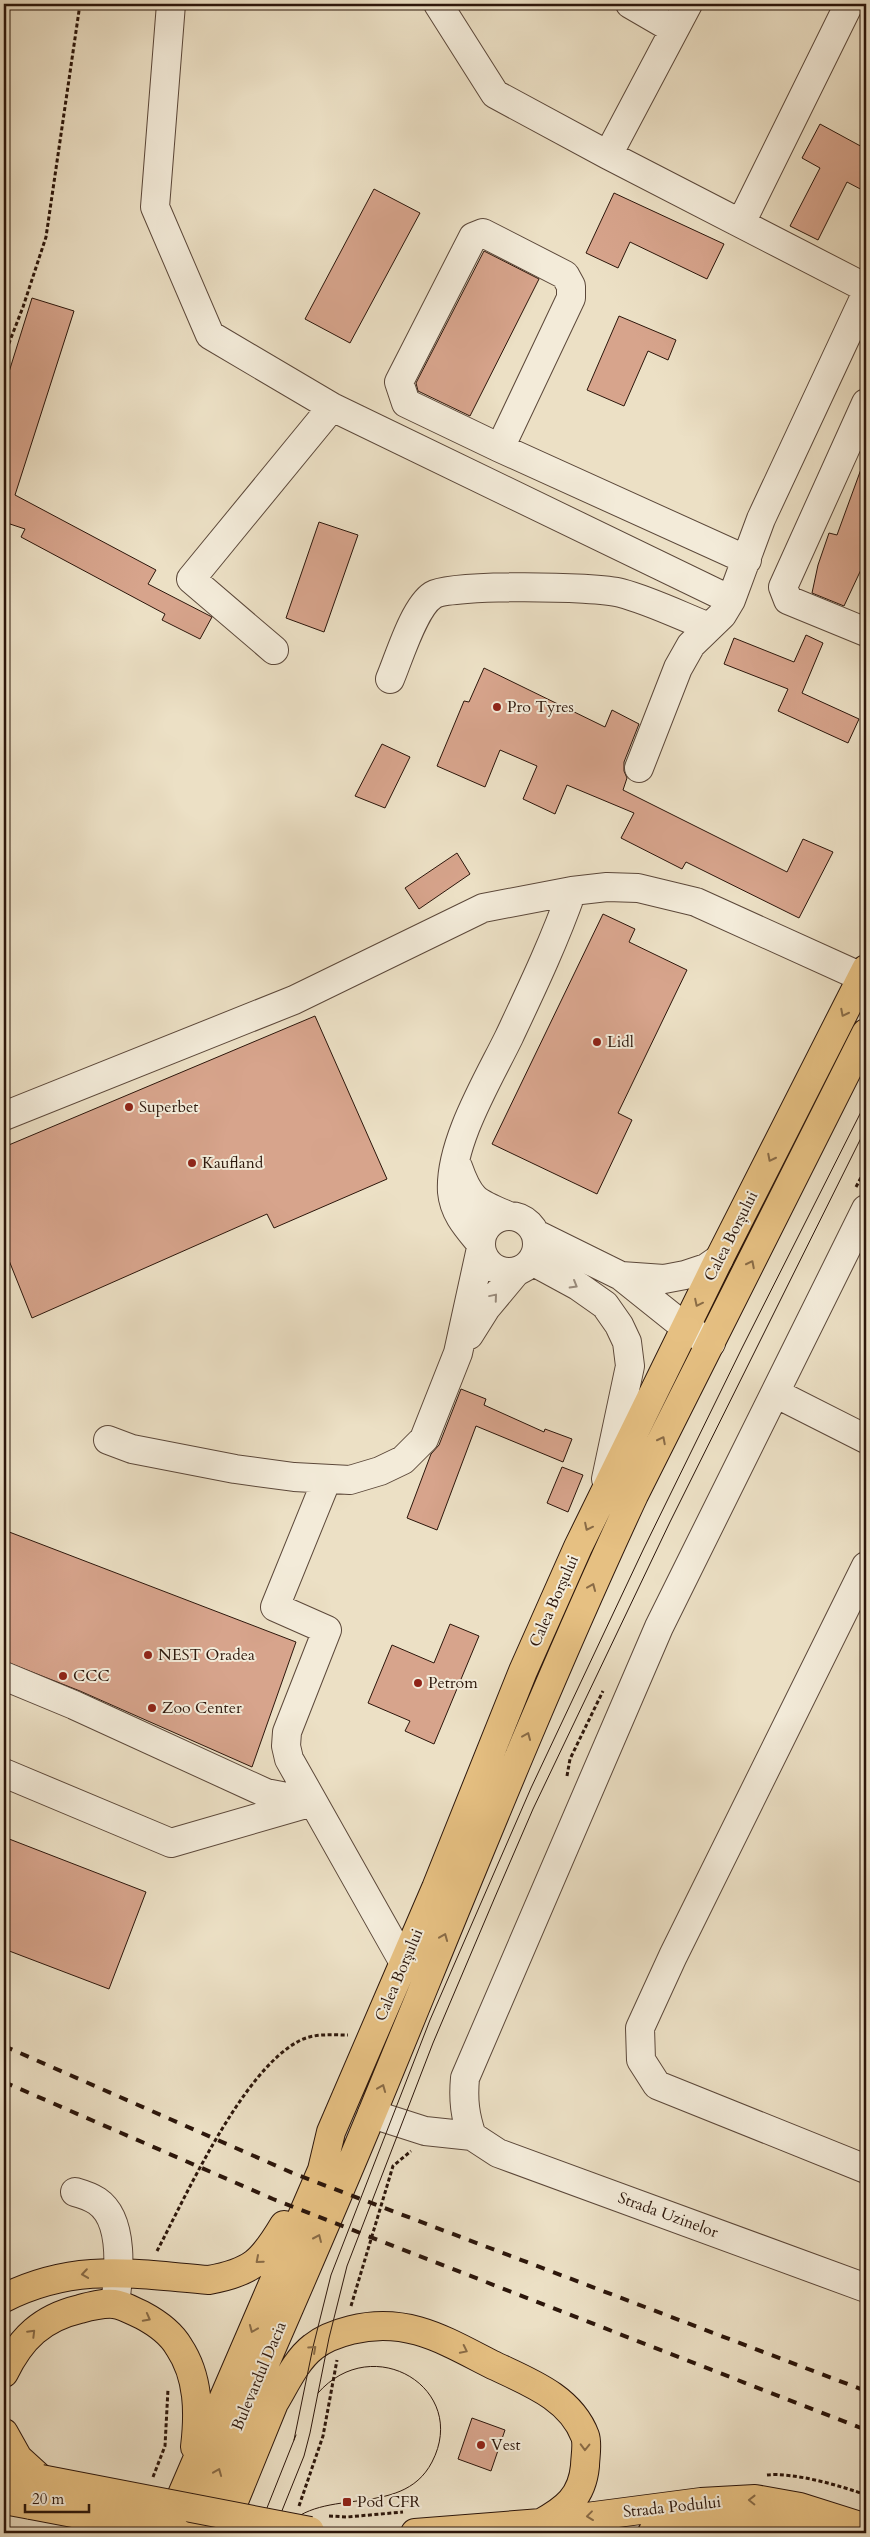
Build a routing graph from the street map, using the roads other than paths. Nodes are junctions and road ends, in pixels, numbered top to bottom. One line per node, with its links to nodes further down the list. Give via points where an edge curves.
1 (171, 4): 14 (street, via 155,207 210,335)
2 (438, 4): 9 (street, via 495,94)
3 (630, 4): 8 (street)
4 (688, 4): 8 (street)
5 (849, 4): 10 (street)
6 (860, 4): 7 (street)
7 (866, 7)
8 (674, 29): 9 (street)
9 (608, 155): 10 (street)
10 (741, 223): 11 (street)
11 (866, 288)
12 (866, 294): 16 (street, via 761,519)
13 (866, 403): 19 (street, via 783,587 788,600)
14 (332, 407): 17 (street); 20 (street, via 191,579)
15 (500, 448): 15 (street, via 571,298 572,286 565,275 483,233 473,237 398,382 406,403); 16 (street)
16 (747, 560): 17 (street)
17 (731, 600): 18 (street)
18 (710, 627): 21 (street, via 613,591 581,587 465,589 433,595 420,609); 22 (street, via 691,645 678,668)
19 (866, 632)
20 (274, 650)
21 (390, 679)
22 (639, 768)
23 (572, 891): 24 (street, via 638,888 696,902); 26 (street, via 482,908 294,1000); 27 (street, via 554,942 485,1087)
24 (865, 975): 32 (main road, Calea Borșului, one-way to 32)
25 (866, 1033): 36 (main road, Calea Borșului, one-way to 25)
26 (4, 1116)
27 (455, 1159): 29 (street, via 465,1187 477,1203); 31 (street, via 452,1193 459,1218)
28 (866, 1209): 38 (street)
29 (509, 1216): 30 (street, via 525,1221); 31 (street, via 492,1222 485,1230)
30 (536, 1234): 33 (street, via 536,1253); 34 (street)
31 (481, 1246): 33 (street, via 483,1255 499,1271); 37 (street)
32 (719, 1259): 34 (street, via 706,1268 664,1279); 35 (main road, Calea Borșului, one-way to 35)
33 (524, 1266): 37 (street, one-way to 33, via 486,1308); 42 (street, one-way to 42, via 578,1286 605,1305 620,1325 627,1342 630,1366)
34 (621, 1276): 35 (street)
35 (686, 1328): 36 (street); 42 (main road, Calea Borșului)
36 (711, 1343): 48 (main road, Calea Borșului, one-way to 36, via 508,1781 602,1564)
37 (458, 1353): 41 (street, via 424,1439 403,1460 350,1480)
38 (775, 1393): 39 (street); 50 (street, via 659,1627 465,2078 464,2115)
39 (866, 1439)
40 (108, 1440): 41 (street, via 132,1449 235,1469)
41 (327, 1479): 46 (street, via 275,1608 327,1630 287,1732 289,1759)
42 (602, 1497): 47 (main road, Calea Borșului, one-way to 47, via 523,1671)
43 (866, 1566): 51 (street, via 640,2028 641,2060 657,2085)
44 (4, 1676): 46 (street, via 74,1704 266,1792)
45 (4, 1773): 46 (street, via 171,1843)
46 (313, 1802): 47 (street)
47 (404, 1963): 49 (main road, Calea Borșului)
48 (372, 2114): 50 (street, via 425,2131); 58 (main road, Calea Borșului, one-way to 48)
49 (331, 2132): 53 (main road, Calea Borșului, via 322,2170); 54 (main road, one-way to 54, via 269,2251 245,2270 209,2280)
50 (472, 2136): 55 (street, Strada Uzinelor, via 498,2153)
51 (866, 2169)
52 (75, 2192): 54 (street, via 96,2200 106,2209 115,2232)
53 (286, 2252): 62 (main road, Bulevardul Dacia, one-way to 62)
54 (119, 2273): 56 (main road, one-way to 56, via 102,2272 56,2279 25,2287); 57 (street)
55 (866, 2288)
56 (4, 2298)
57 (115, 2304): 59 (main road, one-way to 57, via 32,2332 47,2320 97,2304); 62 (main road, one-way to 62, via 152,2320 179,2346 184,2356 197,2395)
58 (285, 2315): 60 (main road, Bulevardul Dacia); 73 (main road, Bulevardul Dacia, one-way to 58)
59 (4, 2373)
60 (274, 2403): 68 (main road, one-way to 68, via 312,2347 329,2338 370,2326 395,2326 428,2332 548,2392 572,2413 586,2437 584,2478 564,2510); 74 (main road, Bulevardul Dacia)
61 (4, 2433): 64 (main road, via 18,2458)
62 (193, 2468): 71 (main road, Bulevardul Dacia)
63 (4, 2474): 64 (main road)
64 (41, 2479): 70 (main road, bridge)
65 (4, 2500): 67 (main road)
66 (4, 2504): 67 (main road)
67 (31, 2505): 72 (main road, bridge)
68 (541, 2523): 69 (main road, Strada Podului, one-way to 68, via 800,2507 755,2500 701,2502); 75 (main road, Strada Podului)
69 (866, 2528)
70 (318, 2532)
71 (165, 2533)
72 (178, 2533)
73 (193, 2533)
74 (221, 2533)
75 (415, 2533)
76 (652, 2533): 77 (main road, Strada Podului, via 718,2526)
77 (817, 2533)

